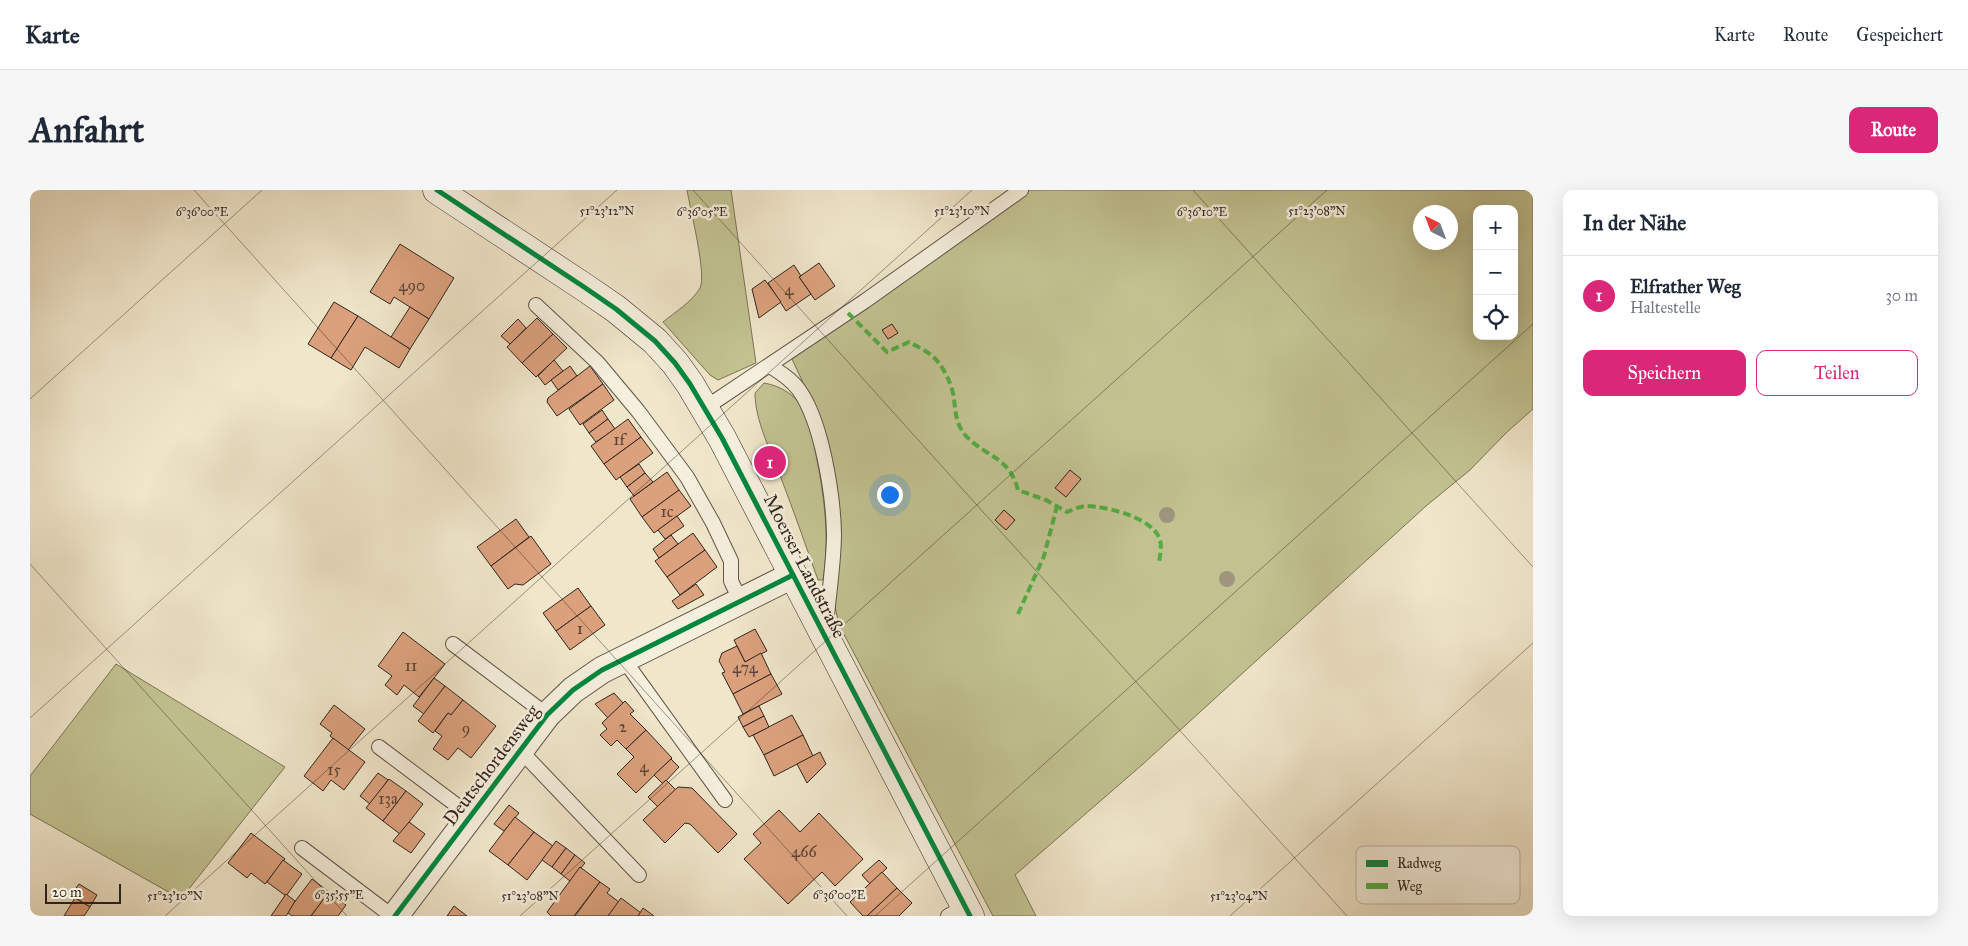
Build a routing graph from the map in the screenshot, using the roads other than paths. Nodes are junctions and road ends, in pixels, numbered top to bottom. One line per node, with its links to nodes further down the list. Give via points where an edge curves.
1 (437, 190): 5 (main road, Moerser Landstraße, via 553,266 656,341)
2 (1020, 190): 4 (lane)
3 (536, 305): 7 (lane, via 611,378 687,477 731,561 731,580)
4 (770, 366): 5 (lane); 8 (lane, via 799,390 819,434 834,533)
5 (705, 408): 6 (main road, Moerser Landstraße)
6 (793, 575): 7 (street, Deutschordensweg); 8 (main road, Moerser Landstraße)
7 (741, 602): 10 (street, Deutschordensweg)
8 (826, 639): 18 (main road, Moerser Landstraße)
9 (453, 644): 11 (lane)
10 (624, 660): 11 (street, Deutschordensweg, via 602,670 573,690); 14 (lane)
11 (547, 714): 13 (street, Deutschordensweg)
12 (379, 747): 15 (lane)
13 (520, 750): 15 (street, Deutschordensweg); 17 (lane)
14 (725, 800)
15 (471, 816): 19 (street, Deutschordensweg)
16 (302, 848): 19 (lane)
17 (640, 875)
18 (961, 913)
19 (394, 916)

